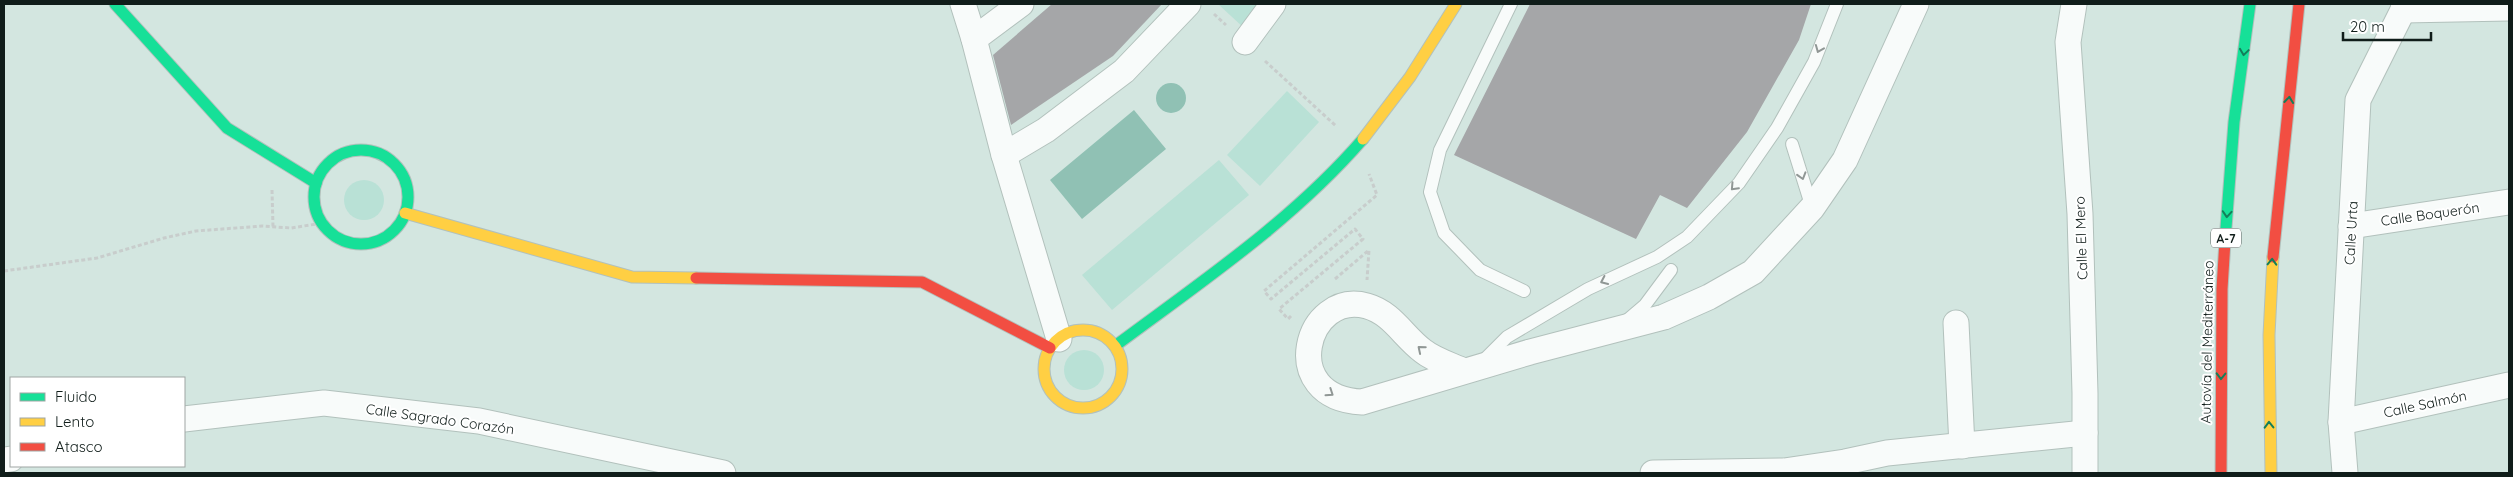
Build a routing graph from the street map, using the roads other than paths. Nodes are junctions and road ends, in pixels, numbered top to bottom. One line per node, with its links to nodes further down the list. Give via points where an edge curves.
1 (115, 4): 19 (main road, via 227,128)
2 (963, 4): 15 (street)
3 (1021, 4): 15 (street)
4 (1188, 4): 18 (street, via 1124,71 1046,130)
5 (1273, 4): 16 (street)
6 (1456, 4): 29 (main road, via 1426,56 1357,146 1243,251)
7 (1511, 4): 25 (lane, via 1440,150 1430,192 1444,233 1480,270)
8 (1837, 4): 30 (lane, one-way to 30, via 1814,62 1777,128 1739,183 1687,237 1657,257 1588,289 1507,338)
9 (1916, 4): 21 (street, via 1845,160)
10 (2074, 4): 34 (street, Calle El Mero, via 2068,42 2080,214)
11 (2250, 4): 39 (main road, Autovía del Mediterráneo / A-7, one-way to 39, via 2234,122 2222,289)
12 (2299, 4): 40 (main road, one-way to 12, via 2269,335 2273,246)
13 (2403, 7): 14 (street); 23 (street, Calle Urta, via 2358,100)
14 (2509, 8)
15 (974, 39): 18 (street)
16 (1245, 42)
17 (1792, 144): 21 (lane, one-way to 21)
18 (1004, 155): 28 (street)
19 (316, 183): 22 (main road, via 314,199 318,214 339,238 354,243 370,243 385,237); 22 (main road, via 334,159 347,152 377,152 390,159 403,177 408,198)
20 (2509, 202): 23 (street, Calle Boquerón)
21 (1812, 208): 27 (street, via 1752,272 1709,297 1664,317)
22 (406, 213): 28 (main road, via 632,277 922,282)
23 (2351, 226): 33 (street, Calle Urta)
24 (1671, 270): 27 (lane, via 1645,305)
25 (1524, 291)
26 (1956, 323): 35 (street)
27 (1615, 329): 30 (street)
28 (1054, 343): 29 (main road, via 1070,332 1082,330 1106,337); 29 (main road, via 1045,360 1044,373 1048,385 1065,404 1078,408 1097,405 1113,394 1120,384 1121,358)
29 (1115, 346)
30 (1470, 369): 30 (street, one-way to 30, via 1423,352 1380,311 1364,306 1332,311 1319,322 1311,336 1308,352 1310,369 1318,383 1330,395 1345,401 1362,402)
31 (2509, 385): 33 (street, Calle Salmón)
32 (185, 419): 37 (street, Calle Sagrado Corazón, via 324,404 479,421)
33 (2341, 422): 41 (street, Calle Urta)
34 (2085, 433): 35 (street); 38 (street, Calle El Mero)
35 (1962, 446): 36 (street, via 1887,453 1784,471)
36 (1653, 472)
37 (723, 473)
38 (2085, 473)
39 (2221, 473)
40 (2271, 473)
41 (2345, 473)

